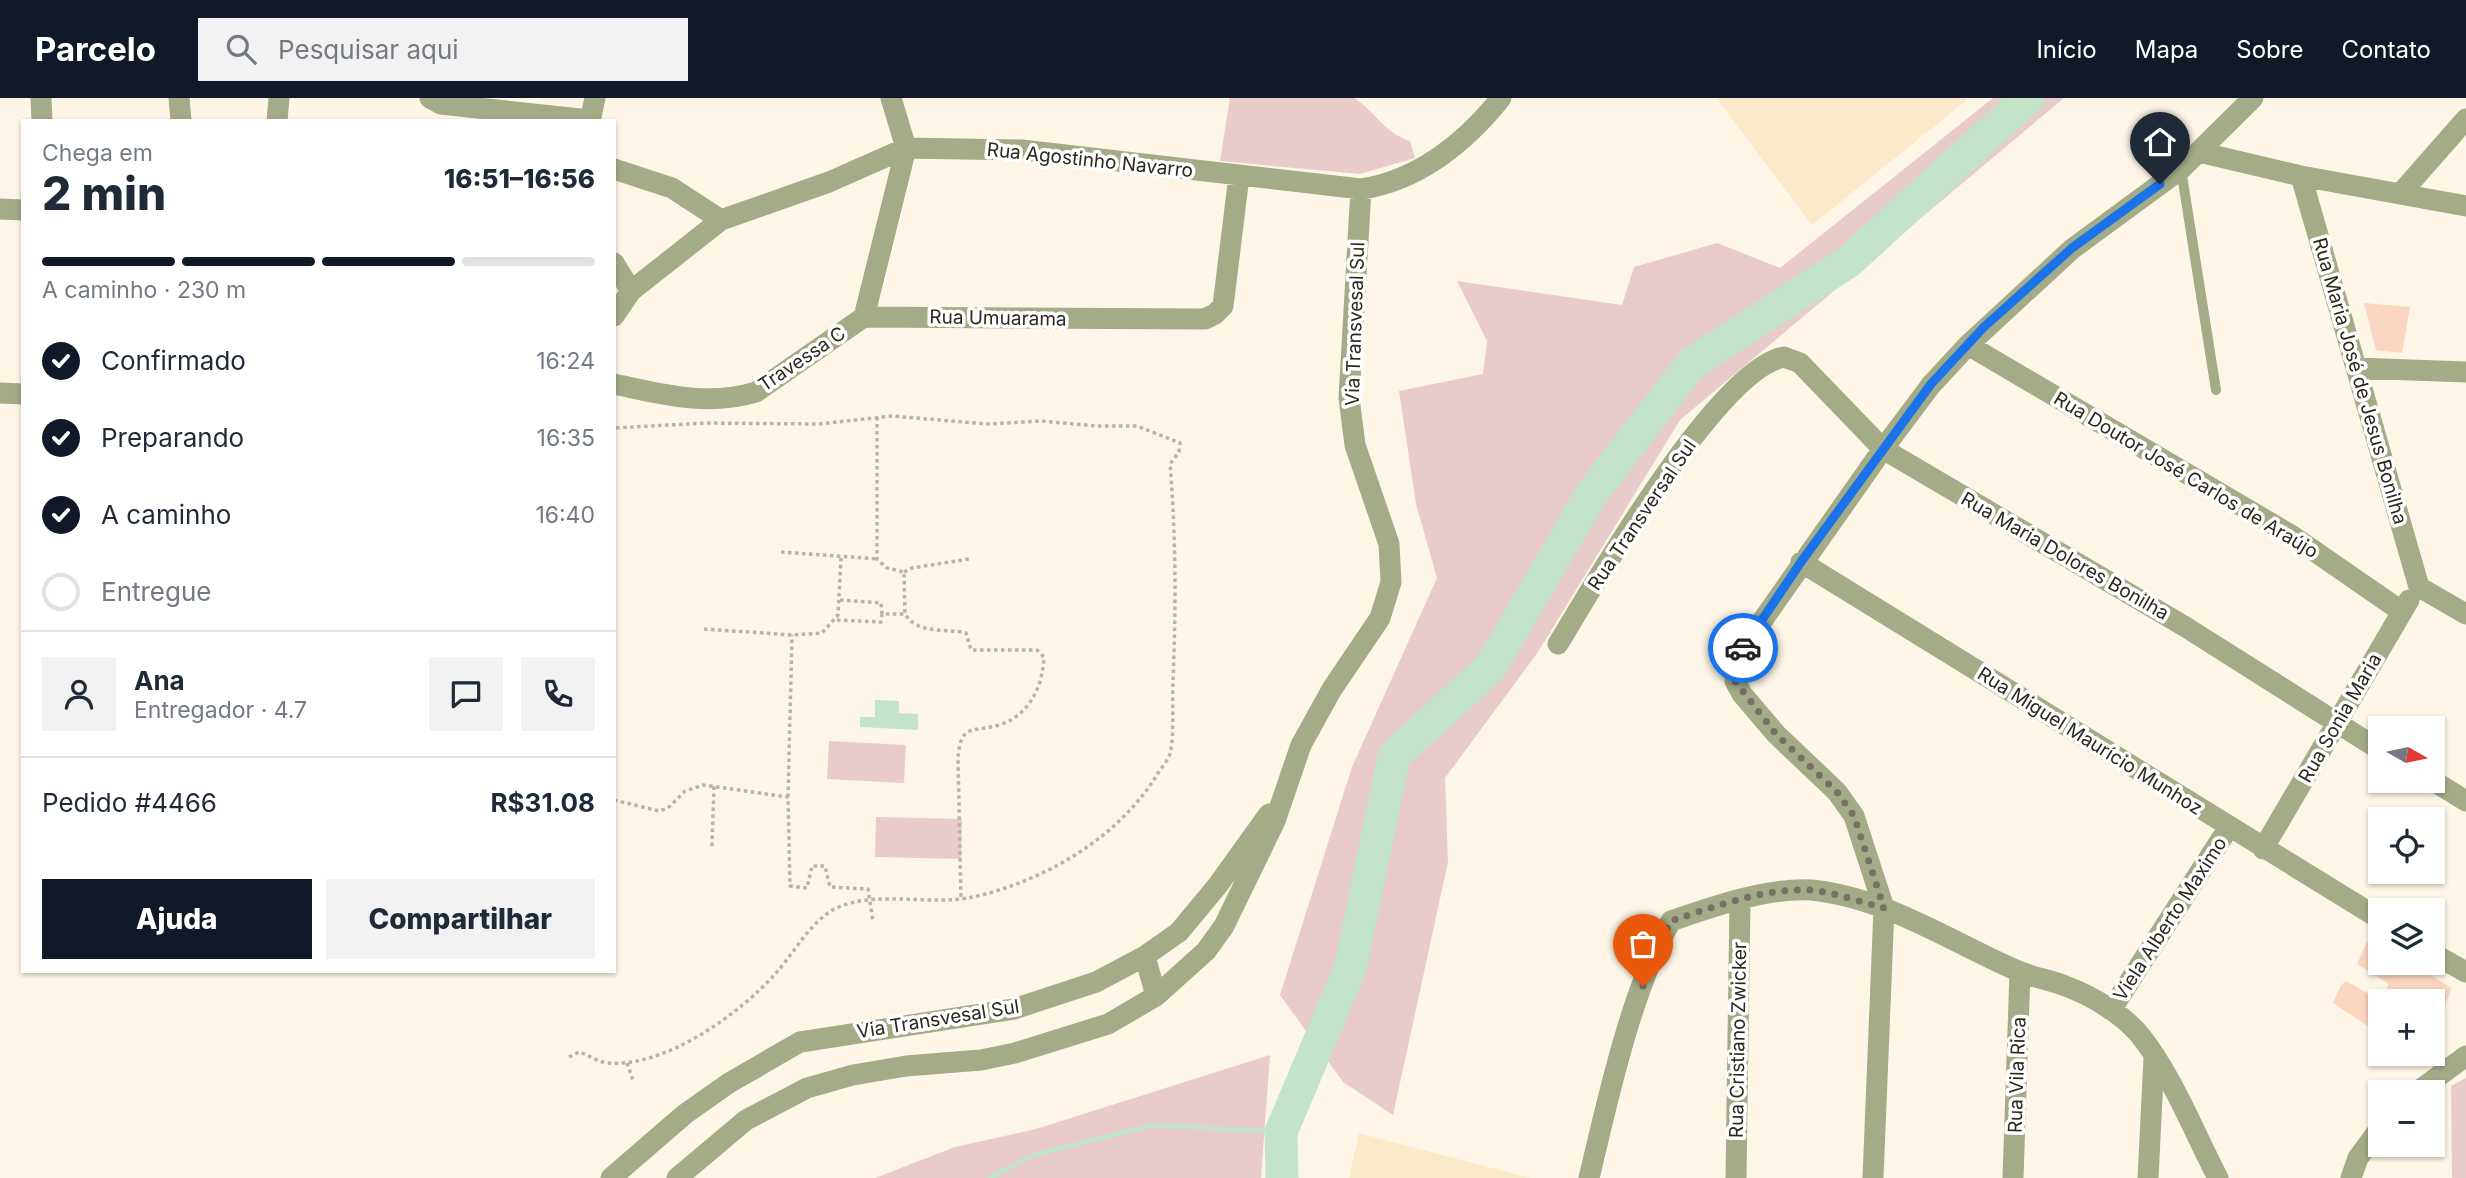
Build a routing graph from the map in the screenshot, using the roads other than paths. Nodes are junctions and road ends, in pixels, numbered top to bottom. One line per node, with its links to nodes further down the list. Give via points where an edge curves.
1 (41, 98): 9 (street)
2 (179, 98): 10 (street)
3 (279, 98): 11 (street)
4 (430, 98): 12 (street, via 441,104)
5 (595, 98): 13 (street)
6 (891, 98): 15 (street)
7 (2253, 98): 16 (street)
8 (1497, 100): 21 (street, Rua Agostinho Navarro, via 1446,154 1402,177)
9 (42, 119)
10 (181, 119)
11 (277, 119)
12 (581, 119)
13 (590, 119)
14 (2466, 119): 22 (street)
15 (906, 148): 19 (street, Rua Agostinho Navarro, via 1021,150); 26 (street, Rua Agostinho Navarro, via 829,182); 30 (street)
16 (2199, 152): 17 (street); 20 (street)
17 (2182, 169): 31 (street, via 2072,248); 36 (lane)
18 (616, 170): 26 (street, via 673,188)
19 (1239, 176): 21 (street, Rua Agostinho Navarro); 30 (street, Rua Umuarama, via 1223,306 1205,319)
20 (2301, 176): 22 (street); 33 (street, Rua Maria José de Jesus Bonilha)
21 (1361, 189): 49 (street, Via Transvesal Sul, via 1349,398 1355,445 1389,544 1391,582 1380,618 1301,745)
22 (2401, 192): 23 (street)
23 (2466, 206)
24 (0, 209): 25 (street)
25 (21, 210)
26 (721, 220): 28 (street, Rua Agostinho Navarro)
27 (616, 266): 28 (street)
28 (631, 291): 29 (street, Rua Agostinho Navarro)
29 (616, 313)
30 (864, 317): 35 (street, Travessa C, via 755,392 735,398 688,399)
31 (1968, 345): 39 (street, via 1931,384); 42 (street, Rua Doutor José Carlos de Araújo, via 2291,535)
32 (1764, 364): 39 (street, Rua Maria Dolores Bonilha, via 1784,357 1800,363); 44 (street, Rua Transversal Sul, via 1687,445 1643,506)
33 (2356, 368): 34 (street); 41 (street, Rua Maria José de Jesus Bonilha)
34 (2466, 372)
35 (616, 384)
36 (2216, 390)
37 (0, 393): 38 (street)
38 (21, 394)
39 (1882, 449): 40 (street); 45 (street, Rua Maria Dolores Bonilha, via 2184,626)
40 (1801, 562): 50 (street, Rua Miguel Maurício Munhoz); 53 (street, via 1736,659 1735,681 1776,734 1837,792 1854,816)
41 (2418, 587): 42 (street, Rua Sonia Maria); 43 (street)
42 (2401, 611): 45 (street, Rua Sonia Maria)
43 (2466, 614)
44 (1558, 644)
45 (2338, 724): 46 (street, Rua Maria Dolores Bonilha); 51 (street, Rua Sonia Maria)
46 (2368, 743)
47 (2445, 788): 48 (street)
48 (2466, 801)
49 (1280, 803): 55 (street, Via Transvesal Sul, via 1179,932); 59 (street, Via Transvesal Sul, via 1223,926 1206,951)
50 (2229, 827): 51 (street, Rua Miguel Maurício Munhoz); 60 (street, Viela Alberto Maximo)
51 (2263, 849): 54 (street, Rua Miguel Maurício Munhoz)
52 (1740, 901): 53 (street, via 1810,890); 69 (street, via 1671,921 1656,948 1608,1100); 70 (street, Rua Cristiano Zwicker)
53 (1884, 908): 57 (street); 71 (street)
54 (2368, 912)
55 (1145, 956): 59 (street); 65 (street, Via Transvesal Sul, via 1096,982 1014,1009 800,1042 729,1083)
56 (2445, 960): 58 (street)
57 (2020, 972): 60 (street, via 2069,987); 72 (street, Rua Vila Rica)
58 (2466, 972)
59 (1156, 996): 68 (street, Via Transvesal Sul, via 1108,1024 1015,1053 906,1066 807,1088 746,1120)
60 (2111, 1010): 61 (street, via 2138,1032)
61 (2155, 1056): 73 (street); 74 (street)
62 (2466, 1056): 63 (street)
63 (2433, 1080)
64 (2368, 1144): 75 (street)
65 (635, 1154): 66 (street, Via Transvesal Sul); 67 (street)
66 (611, 1178)
67 (641, 1178)
68 (677, 1178)
69 (1589, 1178)
70 (1736, 1178)
71 (1873, 1178)
72 (2013, 1178)
73 (2148, 1178)
74 (2218, 1178)
75 (2351, 1178)

